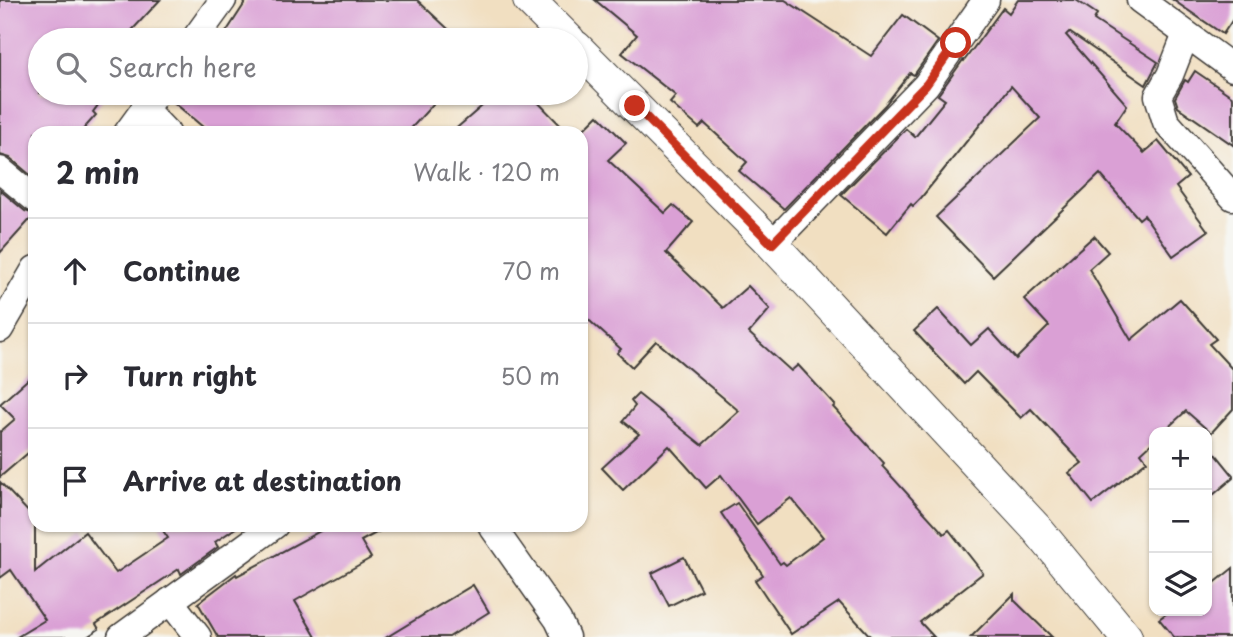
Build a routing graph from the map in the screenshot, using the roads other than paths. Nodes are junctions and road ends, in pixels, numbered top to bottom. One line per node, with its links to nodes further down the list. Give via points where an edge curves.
1 (223, 0): 5 (street)
2 (529, 0): 6 (street)
3 (986, 0): 17 (street, via 926,85)
4 (1140, 0): 7 (street)
5 (203, 28)
6 (557, 28)
7 (1186, 34): 9 (street); 16 (street, via 1158,96 1166,122)
8 (588, 59): 17 (street)
9 (1233, 68)
10 (147, 105): 12 (street)
11 (152, 105): 13 (street)
12 (132, 126)
13 (163, 126)
14 (0, 170): 15 (street)
15 (28, 193)
16 (1233, 197)
17 (772, 244): 26 (street, via 1036,528)
18 (28, 281): 19 (street)
19 (0, 329)
20 (265, 532): 22 (street)
21 (496, 532): 25 (street)
22 (170, 601): 23 (street); 24 (street)
23 (121, 637)
24 (198, 637)
25 (566, 637)
26 (1126, 637)

